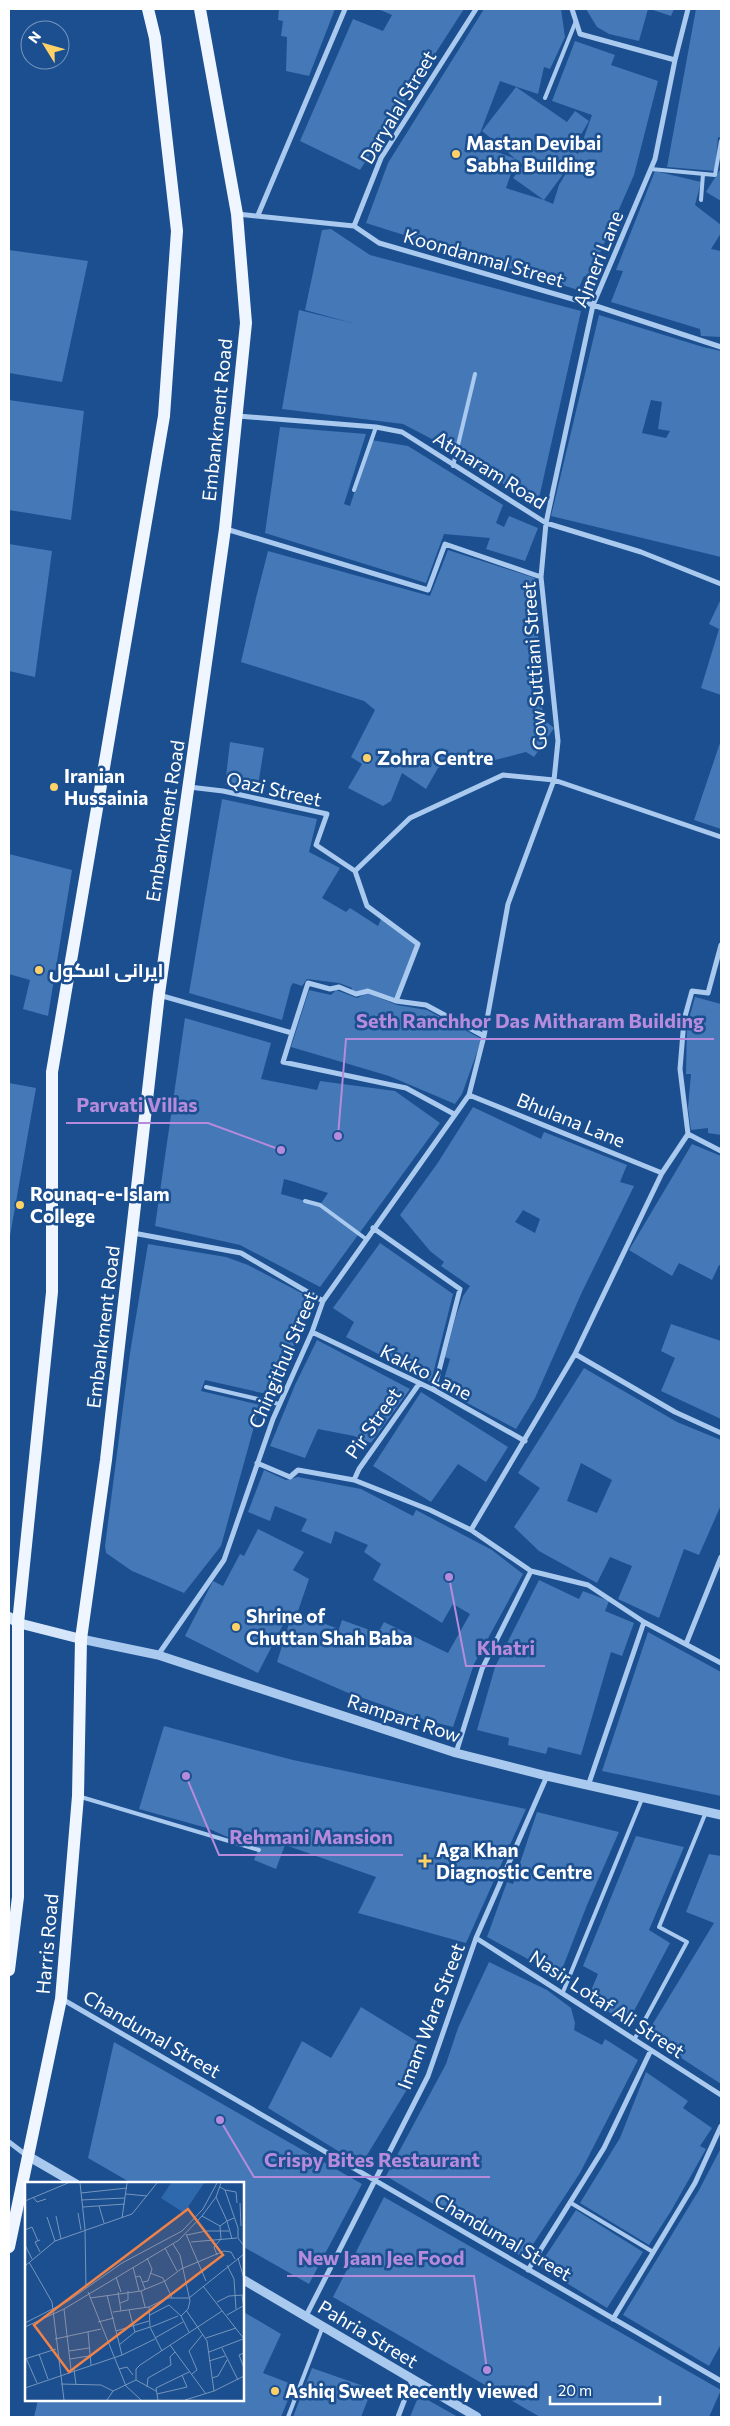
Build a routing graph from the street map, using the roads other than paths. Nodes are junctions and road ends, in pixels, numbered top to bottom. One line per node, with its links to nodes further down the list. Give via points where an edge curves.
1 (148, 9): 60 (main road, via 177,231 164,416 52,1072 52,1292)
2 (200, 9): 14 (main road, Embankment Road)
3 (345, 9): 15 (street)
4 (476, 9): 16 (street, Daryalal Street, via 381,158)
5 (572, 9): 7 (street)
6 (688, 9): 8 (street, Ajmeri Lane)
7 (576, 20): 8 (street, via 580,34); 9 (lane)
8 (675, 60): 11 (street, Ajmeri Lane)
9 (546, 98)
10 (721, 141): 12 (lane, via 716,175)
11 (651, 169): 12 (lane); 17 (street, Ajmeri Lane)
12 (703, 174): 13 (lane)
13 (701, 200)
14 (237, 214): 15 (street, Koondanmal Street); 20 (main road, Embankment Road, via 246,323)
15 (258, 216): 16 (street, Koondanmal Street)
16 (354, 226): 17 (street, Koondanmal Street, via 379,243)
17 (593, 305): 18 (street, Koondanmal Street); 24 (street, Ajmeri Lane)
18 (721, 348)
19 (475, 374): 22 (lane)
20 (238, 416): 21 (street, Atmaram Road); 25 (main road, Embankment Road)
21 (376, 427): 22 (street, Atmaram Road, via 402,432); 23 (lane)
22 (453, 466): 24 (street, Atmaram Road)
23 (354, 490)
24 (546, 523): 26 (street, Gow Suttiani Street); 27 (street, Atmaram Road, via 641,552)
25 (225, 529): 26 (street, via 428,590 445,544); 29 (main road, Embankment Road)
26 (541, 577): 28 (street, Gow Suttiani Street, via 558,741)
27 (721, 584)
28 (554, 780): 30 (street); 31 (street, via 503,775 410,818); 36 (street, Gow Suttiani Street, via 508,904)
29 (189, 787): 31 (street, Qazi Street, via 327,814 316,844); 33 (main road, Embankment Road)
30 (721, 837)
31 (355, 871): 34 (street, via 367,906 418,944)
32 (721, 945): 39 (street, via 708,993 692,991 684,1020 680,1069)
33 (159, 994): 35 (street); 44 (main road, Embankment Road)
34 (396, 1000): 35 (street, via 368,991 356,994 339,987 330,989 308,983); 36 (street, via 426,1006)
35 (292, 1033): 38 (street, via 283,1062 406,1088)
36 (484, 1036): 37 (street, Gow Suttiani Street)
37 (469, 1095): 38 (street, Chingithul Street); 41 (street, Bhulana Lane)
38 (454, 1114): 43 (street, Chingithul Street)
39 (688, 1134): 40 (street); 41 (street)
40 (721, 1151)
41 (662, 1173): 48 (street)
42 (305, 1201): 45 (lane, via 320,1205)
43 (373, 1228): 45 (street, Chingithul Street); 51 (street, via 460,1289)
44 (134, 1233): 46 (street, via 241,1253); 62 (main road, Embankment Road)
45 (366, 1239): 46 (street, Chingithul Street)
46 (322, 1301): 47 (street, Chingithul Street)
47 (312, 1332): 49 (street, Kakko Lane); 52 (street, Chingithul Street)
48 (575, 1354): 53 (street, via 675,1412); 54 (street)
49 (419, 1384): 51 (street, Kakko Lane); 56 (street, Pir Street)
50 (206, 1387): 52 (lane)
51 (434, 1390): 54 (street, Kakko Lane)
52 (279, 1404): 55 (street, Chingithul Street)
53 (721, 1432)
54 (525, 1441): 57 (street)
55 (258, 1463): 56 (street, via 290,1477 298,1470); 64 (street, Chingithul Street, via 224,1560)
56 (354, 1480): 57 (street)
57 (471, 1530): 59 (street)
58 (721, 1557): 63 (street)
59 (531, 1571): 61 (street, via 588,1584); 66 (street, via 482,1668)
60 (13, 1620): 62 (main road); 75 (main road, Harris Road, via 18,1897)
61 (644, 1622): 63 (street); 68 (street)
62 (81, 1639): 64 (street, Rampart Row); 69 (main road, Harris Road)
63 (686, 1644): 65 (street)
64 (158, 1655): 66 (street, Rampart Row)
65 (721, 1663)
66 (456, 1753): 67 (street, Rampart Row)
67 (547, 1776): 68 (street, Rampart Row); 74 (street, Imam Wara Street)
68 (588, 1786): 70 (street, Rampart Row)
69 (78, 1796): 73 (lane); 77 (main road, Harris Road)
70 (643, 1797): 71 (street, Rampart Row); 76 (lane)
71 (706, 1811): 72 (street, Rampart Row); 78 (lane, via 659,1927 687,1942)
72 (721, 1815)
73 (259, 1850)
74 (476, 1938): 76 (street, Nasir Lotaf Ali Street); 84 (street, Imam Wara Street, via 428,2076)
75 (9, 1970)
76 (563, 1992): 78 (street, Nasir Lotaf Ali Street)
77 (61, 1999): 83 (main road, Harris Road); 84 (street, Chandumal Street)
78 (634, 2040): 79 (street, Nasir Lotaf Ali Street)
79 (651, 2050): 80 (street, Nasir Lotaf Ali Street); 86 (street, via 604,2148)
80 (721, 2095)
81 (721, 2126): 88 (street, via 695,2183)
82 (9, 2142): 83 (street)
83 (28, 2156): 85 (street); 87 (main road, Harris Road)
84 (375, 2181): 89 (street, Chandumal Street); 91 (street, Imam Wara Street)
85 (73, 2182)
86 (571, 2202): 88 (lane); 89 (street)
87 (9, 2247)
88 (653, 2252): 92 (street)
89 (528, 2270): 92 (street, Chandumal Street)
90 (244, 2280): 91 (street, Pahria Street)
91 (306, 2316): 93 (street, Pahria Street)
92 (613, 2319): 95 (street, Chandumal Street)
93 (324, 2326): 94 (street, Pahria Street); 96 (lane)
94 (412, 2380): 97 (street); 98 (street, Pahria Street)
95 (721, 2381)
96 (288, 2417)
97 (398, 2417)
98 (477, 2417)

